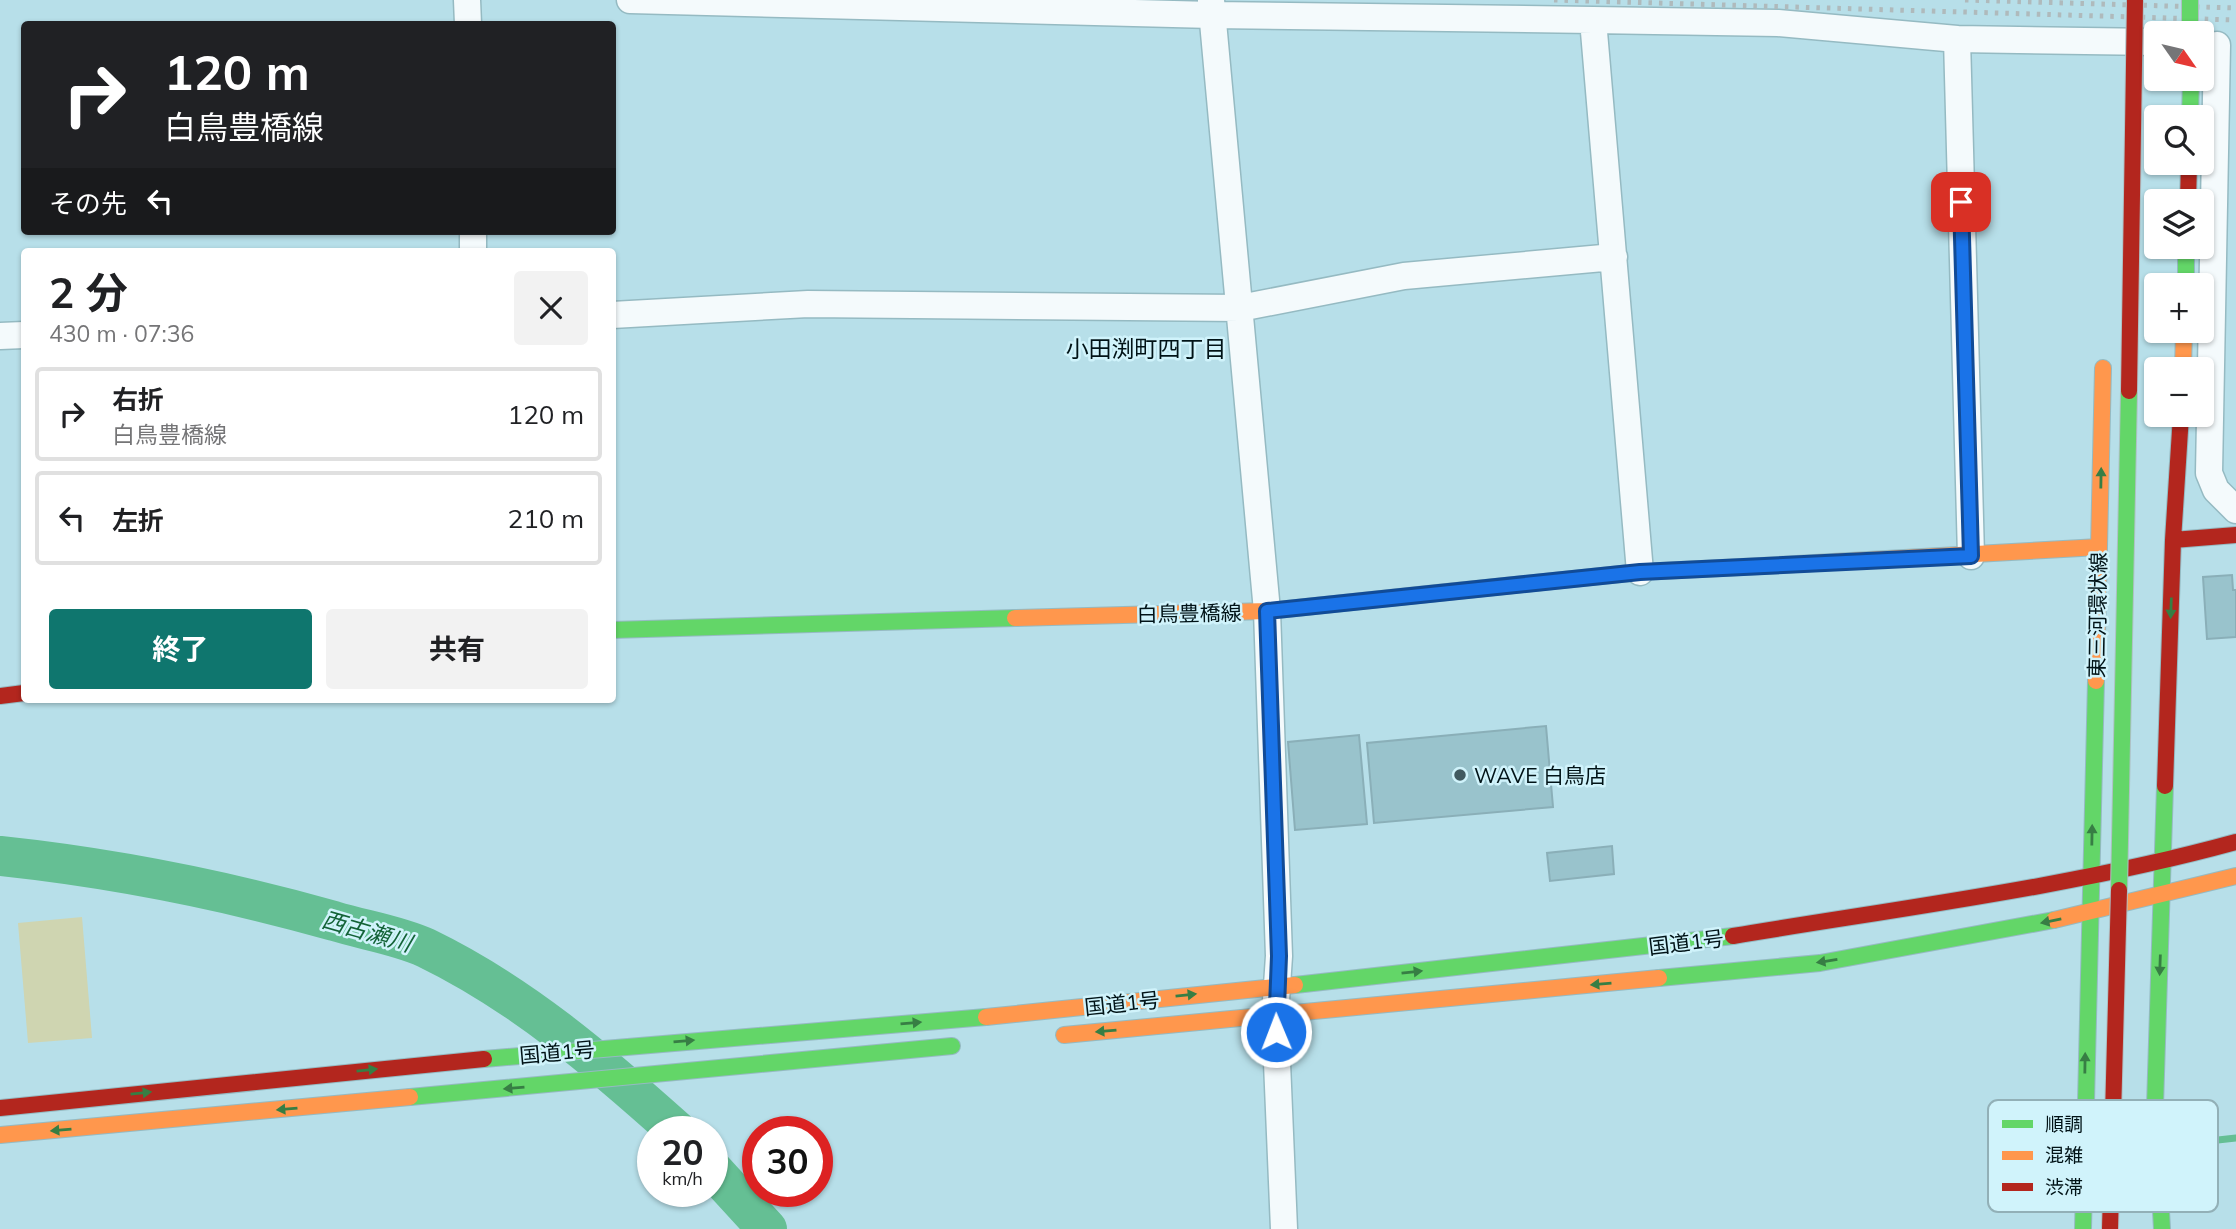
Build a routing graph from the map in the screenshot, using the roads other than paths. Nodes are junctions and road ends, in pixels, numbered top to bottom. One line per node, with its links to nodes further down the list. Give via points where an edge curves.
1 (467, 0): 7 (street)
2 (630, 0): 5 (street)
3 (2135, 0): 42 (main road, 東三河環状線, bridge)
4 (2190, 0): 8 (main road, bridge)
5 (1212, 8): 6 (street); 15 (street)
6 (1593, 20): 10 (street, via 1777,23); 14 (street)
7 (467, 21)
8 (2190, 21)
9 (2111, 24): 13 (main road)
10 (1957, 39): 11 (street); 25 (street)
11 (2144, 42)
12 (2218, 45): 21 (street, via 2209,473 2216,491)
13 (2108, 60)
14 (1614, 257): 15 (street, via 1404,276); 26 (street)
15 (1240, 308): 16 (street, via 808,304); 27 (street)
16 (616, 315)
17 (21, 335): 18 (street)
18 (0, 336)
19 (2103, 361): 24 (main road, 東三河環状線, one-way to 19)
20 (2180, 427): 23 (main road)
21 (2236, 510)
22 (2236, 535): 23 (main road)
23 (2173, 540): 32 (main road, one-way to 32)
24 (2099, 547): 25 (main road, 白鳥豊橋線); 33 (main road, 東三河環状線, one-way to 24)
25 (1971, 556): 26 (main road, 白鳥豊橋線)
26 (1640, 572): 27 (main road, 白鳥豊橋線)
27 (1267, 611): 28 (main road, 白鳥豊橋線); 37 (street, via 1279,956)
28 (616, 630)
29 (21, 693): 30 (main road)
30 (0, 696)
31 (2236, 842): 32 (main road, 国道1号)
32 (2163, 862): 33 (main road, 国道1号); 35 (main road)
33 (2092, 876): 36 (main road, 東三河環状線); 37 (main road, 国道1号, one-way to 33, via 1695,942)
34 (2236, 876): 35 (main road, 国道1号)
35 (2162, 897): 36 (main road, 国道1号); 43 (main road, one-way to 43)
36 (2091, 913): 38 (main road, 国道1号, one-way to 38, via 1820,962); 41 (main road, 東三河環状線, one-way to 36)
37 (1276, 985): 38 (street); 44 (main road, 国道1号, one-way to 37, via 520,1055 1013,1015)
38 (1275, 1015): 39 (main road, 国道1号, one-way to 39); 46 (street)
39 (1041, 1037)
40 (972, 1044): 45 (main road, 国道1号, one-way to 45)
41 (2085, 1100)
42 (2113, 1100)
43 (2155, 1100)
44 (0, 1108)
45 (0, 1135)
46 (1284, 1229)

